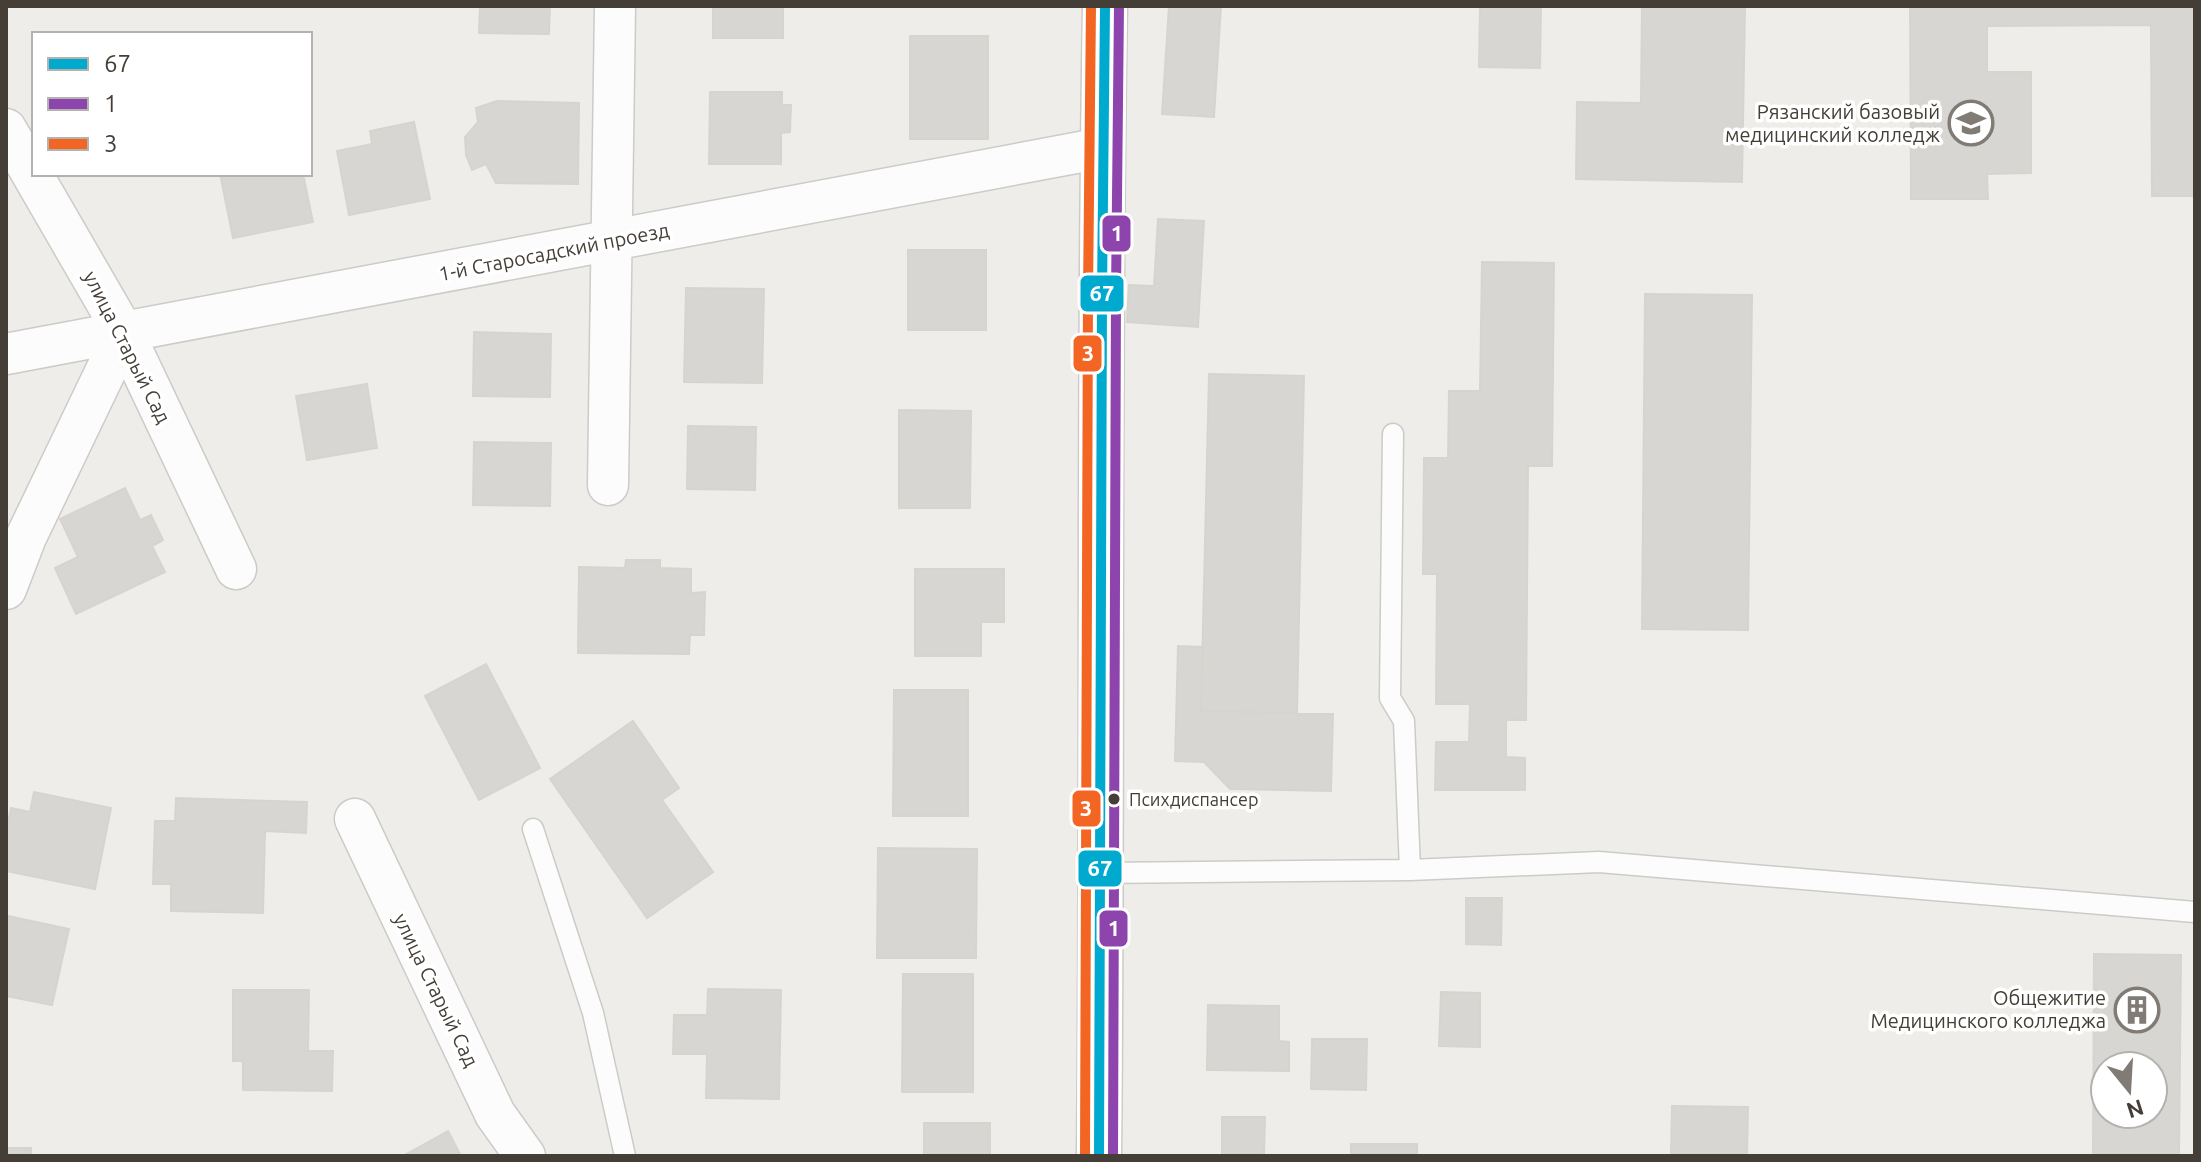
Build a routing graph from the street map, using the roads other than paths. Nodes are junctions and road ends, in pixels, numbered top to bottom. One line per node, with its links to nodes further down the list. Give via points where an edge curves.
1 (615, 6): 7 (street)
2 (1105, 6): 4 (street)
3 (6, 129): 5 (street, улица Старый Сад)
4 (1102, 148): 7 (street, 1-й Старосадский проезд); 17 (street)
5 (32, 174)
6 (33, 176): 8 (street, улица Старый Сад)
7 (612, 241): 8 (street, 1-й Старосадский проезд); 11 (street)
8 (124, 333): 9 (street, 1-й Старосадский проезд); 12 (street, улица Старый Сад); 13 (street)
9 (6, 354)
10 (1393, 434): 16 (lane, via 1390,698 1404,721)
11 (608, 485)
12 (236, 569)
13 (6, 589)
14 (355, 819): 19 (street, улица Старый Сад, via 495,1114)
15 (533, 829): 20 (lane, via 593,1013)
16 (1410, 870): 17 (lane); 18 (lane, via 1599,862)
17 (1102, 873): 21 (street)
18 (2195, 912)
19 (525, 1156)
20 (625, 1156)
21 (1099, 1156)

